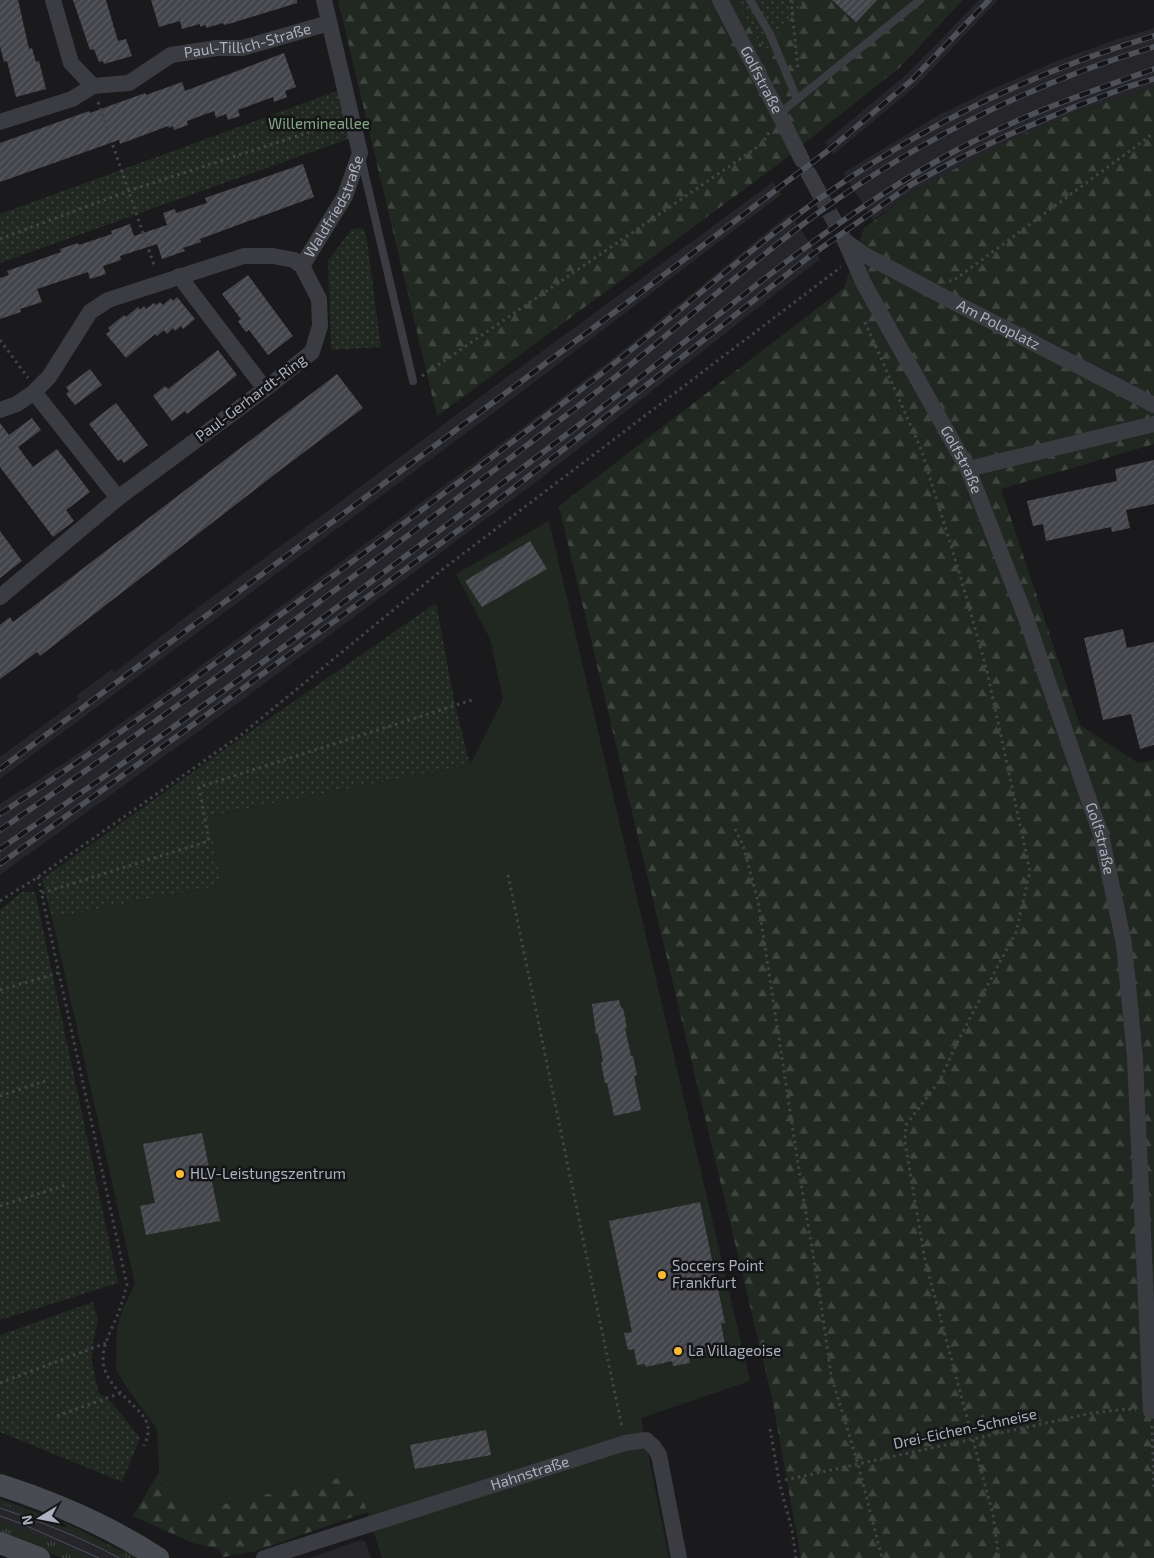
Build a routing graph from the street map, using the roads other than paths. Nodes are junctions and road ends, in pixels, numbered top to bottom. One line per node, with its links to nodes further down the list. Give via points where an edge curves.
1 (53, 0): 7 (street, via 70,63)
2 (324, 0): 6 (street, Waldfriedstraße)
3 (720, 0): 9 (street, Golfstraße)
4 (750, 0): 8 (lane, via 770,34)
5 (920, 0): 8 (lane)
6 (329, 23): 7 (street, Paul-Tillich-Straße, via 242,48 171,55 129,82); 11 (street, Waldfriedstraße)
7 (93, 86): 10 (street, via 72,99)
8 (797, 99): 9 (lane)
9 (780, 114): 12 (street, Golfstraße)
10 (0, 122)
11 (360, 153): 14 (street, Waldfriedstraße, via 345,196); 16 (lane)
12 (818, 191)
13 (845, 241): 19 (street, Am Poloplatz, via 863,254); 22 (street, Golfstraße, via 864,284)
14 (302, 266): 15 (street, via 294,260 273,256 244,256); 17 (street, Paul-Gerhardt-Ring, via 320,299 320,326 312,352)
15 (179, 276): 17 (street); 18 (street, via 108,300 90,312 49,377)
16 (413, 382)
17 (265, 389): 23 (street, Paul-Gerhardt-Ring)
18 (34, 392): 20 (street, via 17,404); 23 (street)
19 (1154, 405)
20 (0, 410)
21 (1154, 424): 22 (street)
22 (968, 469): 25 (street, Golfstraße, via 1026,618 1101,835 1124,944 1135,1058)
23 (118, 498): 24 (street, Paul-Gerhardt-Ring)
24 (0, 597)
25 (1151, 1411)
26 (0, 1485): 30 (main road, via 70,1511 130,1540)
27 (0, 1544): 29 (main road)
28 (290, 1555): 31 (street, Hahnstraße); 32 (street, Hahnstraße, via 625,1443 646,1440 659,1455)
29 (39, 1558)
30 (158, 1558)
31 (264, 1558)
32 (680, 1558)

